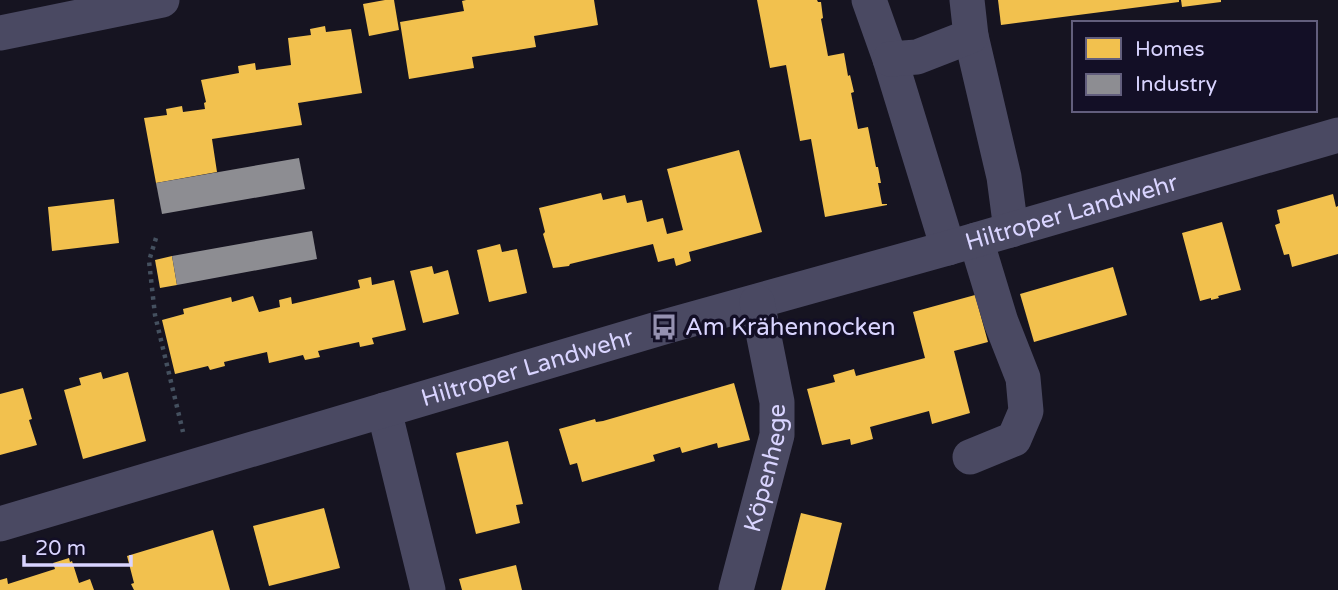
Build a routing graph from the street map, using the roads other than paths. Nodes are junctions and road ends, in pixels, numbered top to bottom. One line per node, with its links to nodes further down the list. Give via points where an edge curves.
1 (162, 0): 4 (street)
2 (869, 0): 6 (street)
3 (967, 0): 5 (street)
4 (0, 33)
5 (971, 36): 6 (street, via 917,57); 8 (street, via 1004,177)
6 (890, 59): 9 (street)
7 (1338, 135): 8 (street, Hiltroper Landwehr)
8 (1011, 230): 9 (street, Hiltroper Landwehr)
9 (962, 244): 10 (street, Hiltroper Landwehr); 12 (street, via 1023,377 1026,411 1014,439)
10 (757, 302): 11 (street, Hiltroper Landwehr); 15 (street, Köpenhege, via 777,402 777,435)
11 (384, 410): 13 (street, Hiltroper Landwehr); 14 (street)
12 (970, 457)
13 (0, 524)
14 (428, 590)
15 (736, 590)

